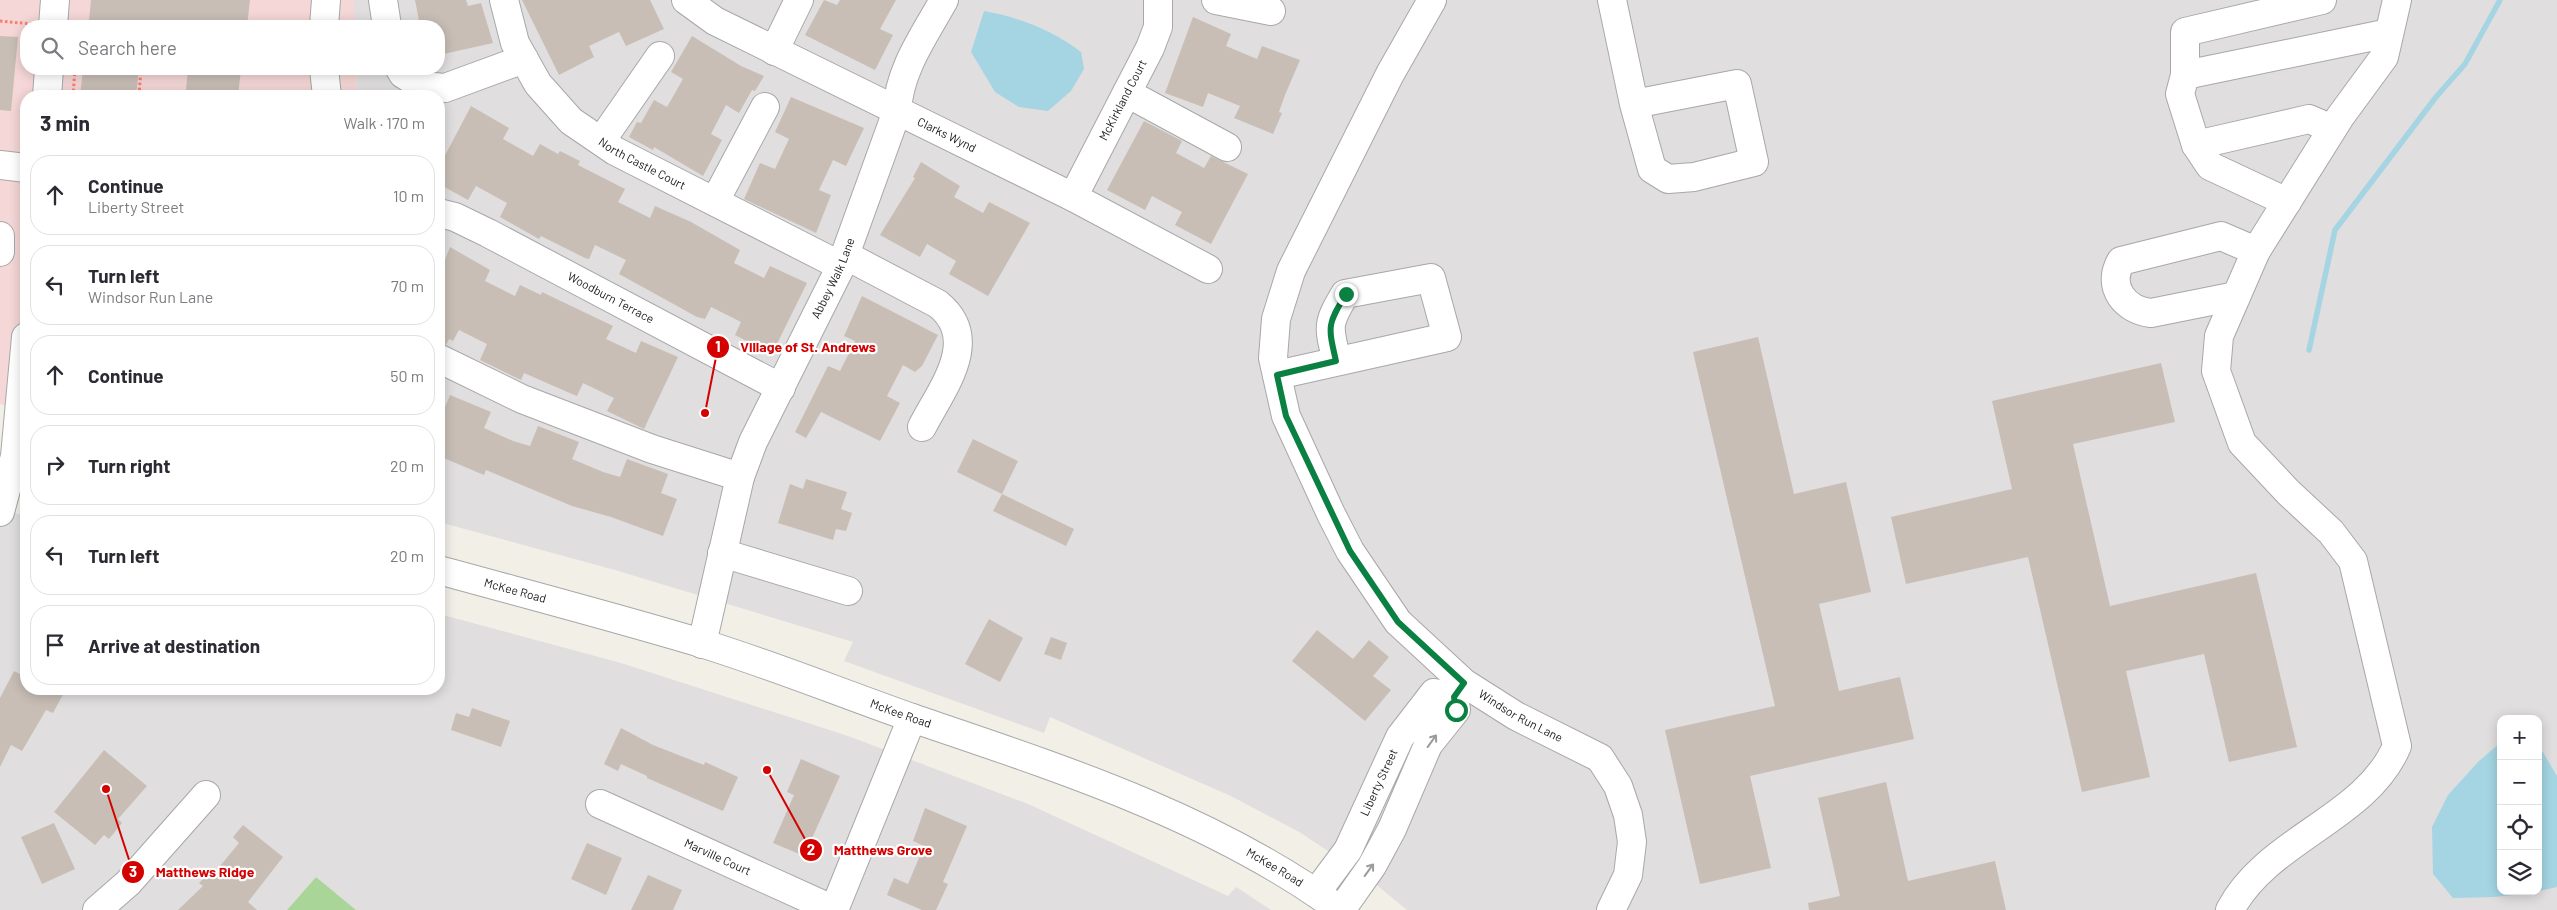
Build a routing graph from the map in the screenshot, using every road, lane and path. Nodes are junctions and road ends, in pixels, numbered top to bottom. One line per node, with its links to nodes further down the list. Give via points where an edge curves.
1 (55, 0): 15 (street)
2 (326, 0): 16 (street)
3 (383, 0): 17 (street)
4 (504, 0): 23 (street, North Castle Court, via 515,43)
5 (686, 0): 21 (street, Clarks Wynd, via 715,22)
6 (799, 0): 21 (street)
7 (944, 0): 37 (street, Abbey Walk Lane, via 903,75)
8 (1158, 0): 34 (street, McKirkland Court, via 1158,26)
9 (1216, 0): 14 (street)
10 (1432, 0): 56 (street, Windsor Run Lane, via 1390,74 1291,271 1276,319 1273,358)
11 (1612, 0): 35 (street)
12 (2322, 0): 29 (street, via 2185,32)
13 (2397, 0): 20 (street)
14 (1271, 11)
15 (43, 20)
16 (324, 20)
17 (386, 20)
18 (0, 21): 19 (path)
19 (20, 23)
20 (2389, 32): 29 (street); 38 (street, via 2384,57)
21 (774, 51): 37 (street, Clarks Wynd)
22 (660, 56): 39 (street)
23 (524, 58): 28 (street, via 445,88 422,86); 39 (street, North Castle Court, via 538,84 571,121)
24 (49, 75): 30 (street)
25 (75, 75): 31 (path)
26 (140, 75): 32 (path)
27 (325, 75): 33 (street)
28 (406, 75)
29 (2185, 75): 40 (street, via 2180,94)
30 (47, 90)
31 (73, 90)
32 (139, 90)
33 (326, 90)
34 (1127, 93): 41 (street); 44 (street, McKirkland Court)
35 (1634, 104): 35 (street, via 1652,170 1668,178 1694,177 1754,162 1738,84)
36 (765, 107): 45 (street)
37 (897, 111): 44 (street, Clarks Wynd); 51 (street, Abbey Walk Lane)
38 (2332, 129): 40 (street, via 2308,118); 46 (street)
39 (601, 141): 45 (street, North Castle Court)
40 (2196, 145): 46 (street, via 2210,166)
41 (1227, 148)
42 (0, 165): 43 (street)
43 (20, 167)
44 (1073, 197): 52 (street, Clarks Wynd)
45 (715, 202): 51 (street, North Castle Court)
46 (2287, 202): 50 (street)
47 (445, 214): 57 (street, Woodburn Terrace)
48 (0, 236): 49 (street)
49 (0, 252)
50 (2256, 252): 53 (street); 53 (street, via 2221,236 2121,261 2116,270 2119,293 2125,303 2143,312)
51 (843, 260): 57 (street, Abbey Walk Lane); 59 (street, North Castle Court, via 938,304 951,314 959,344 957,359)
52 (1208, 269)
53 (2236, 296): 78 (street, via 2219,336 2216,371 2242,443 2330,532 2353,560 2397,746 2391,759 2364,793 2279,852 2251,880)
54 (445, 361): 61 (street, via 522,399)
55 (1336, 361): 56 (street)
56 (1277, 375): 67 (street, Windsor Run Lane, via 1286,416 1350,551 1398,622)
57 (781, 388): 61 (street, Abbey Walk Lane, via 753,442)
58 (20, 396): 60 (street)
59 (922, 427)
60 (14, 455): 62 (street)
61 (740, 477): 63 (street, Abbey Walk Lane)
62 (0, 512)
63 (722, 554): 65 (street); 66 (street, Abbey Walk Lane)
64 (445, 572): 66 (street, McKee Road)
65 (848, 591)
66 (702, 644): 68 (street, McKee Road)
67 (1459, 690): 69 (street, Liberty Street, via 1434,693 1400,737); 70 (street, one-way to 67, via 1428,745 1456,710); 77 (street, Windsor Run Lane, via 1600,758 1618,786 1628,815 1632,842 1628,875)
68 (912, 718): 73 (street, McKee Road, via 1059,768 1154,807 1247,852); 75 (street)
69 (1384, 769): 70 (street); 73 (street, Liberty Street, via 1348,850)
70 (1410, 785): 76 (street, one-way to 70, via 1372,866)
71 (206, 795): 74 (street, via 128,883)
72 (600, 804): 75 (street, Marville Court)
73 (1316, 893): 76 (street, McKee Road)
74 (97, 910)
75 (834, 910)
76 (1341, 910)
77 (1611, 910)
78 (2230, 910)

